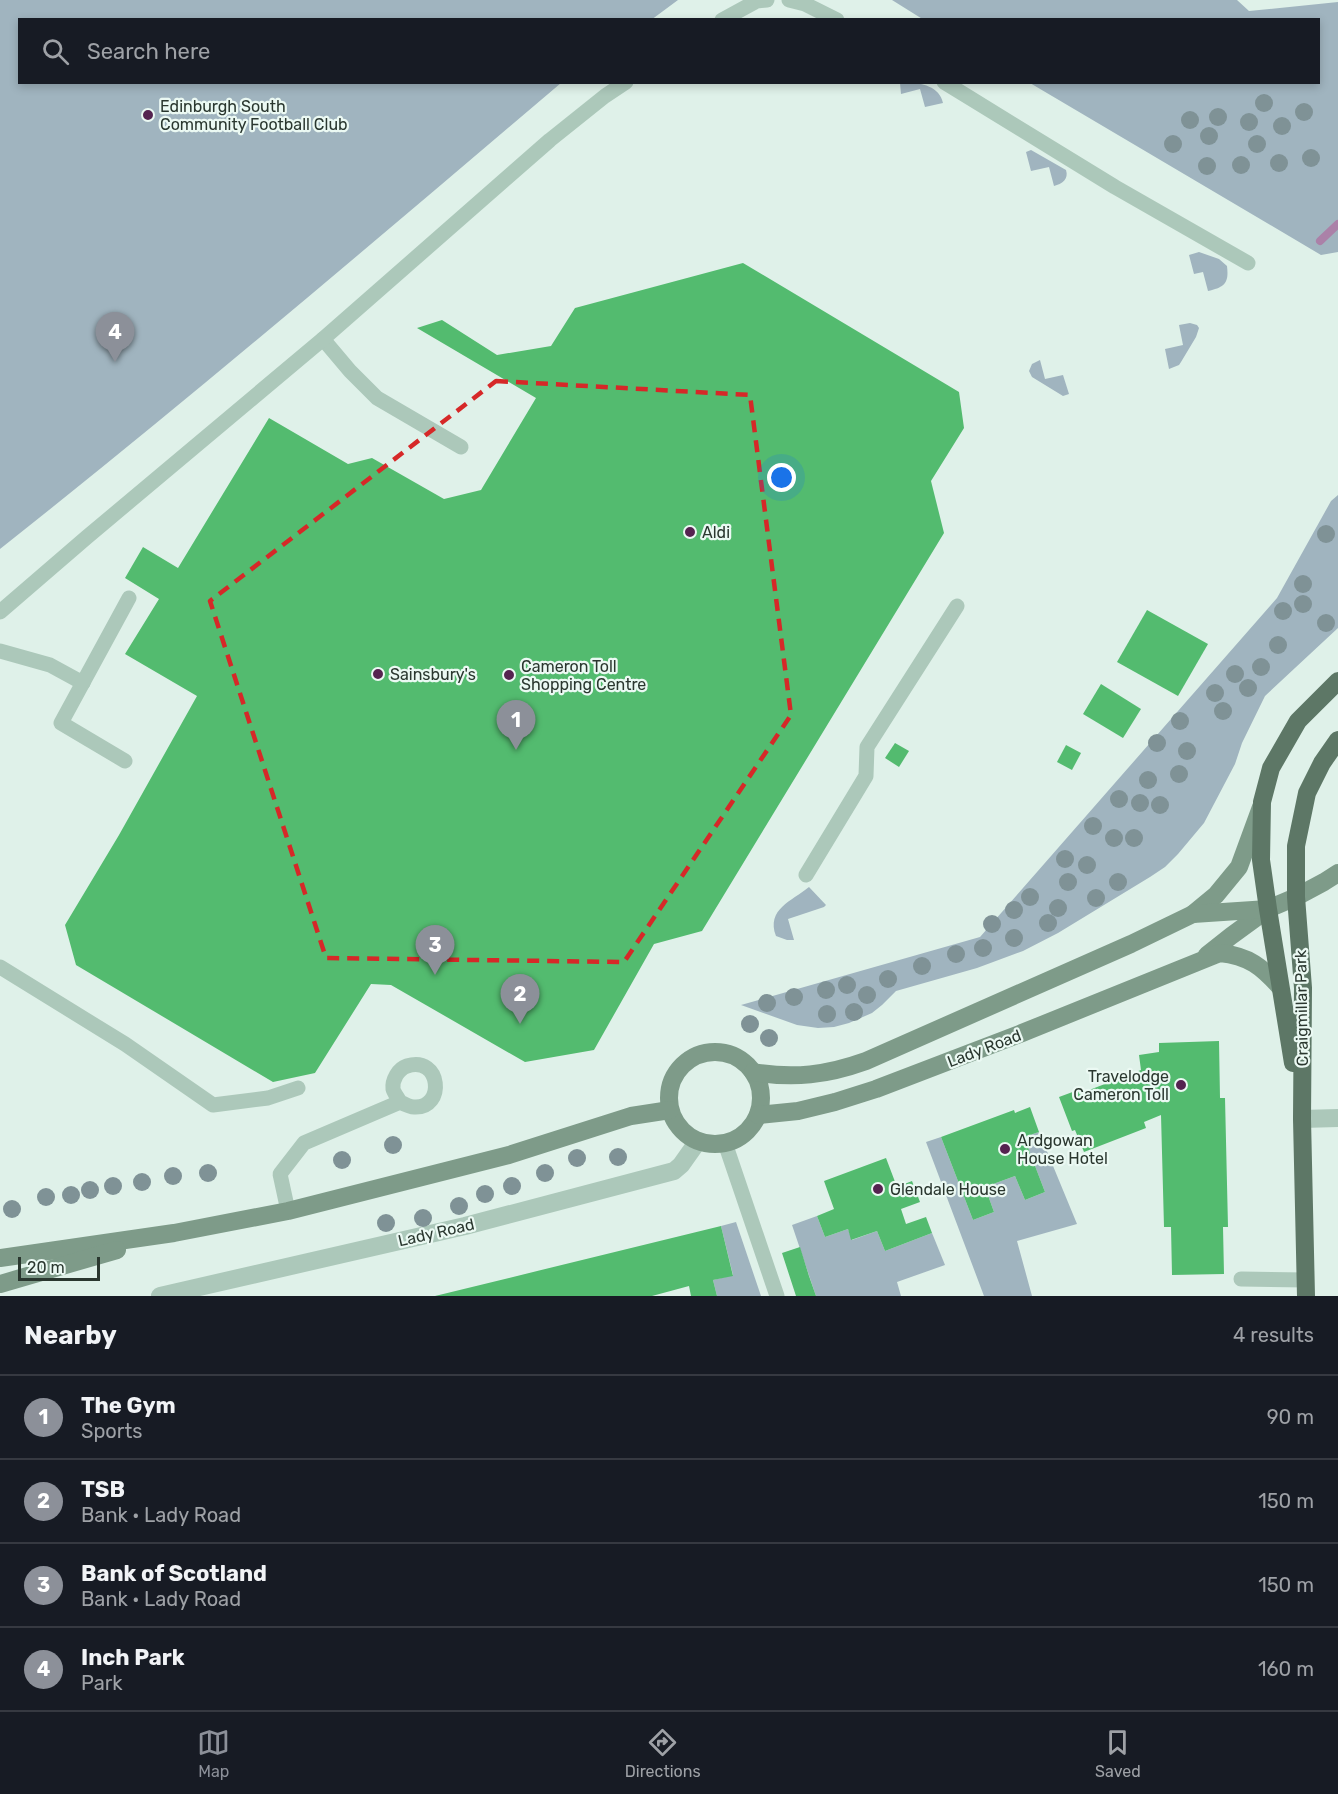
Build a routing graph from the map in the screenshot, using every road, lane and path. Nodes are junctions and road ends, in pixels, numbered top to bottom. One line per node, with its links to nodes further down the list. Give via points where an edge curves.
1 (767, 0): 3 (lane, via 757,1)
2 (789, 0): 4 (lane)
3 (726, 18)
4 (833, 18)
5 (623, 84): 8 (lane, via 550,140)
6 (947, 84): 7 (lane)
7 (1248, 263)
8 (323, 339): 9 (lane, via 377,399); 12 (lane)
9 (461, 447)
10 (129, 598): 15 (lane)
11 (957, 606): 20 (lane, via 867,747 866,776)
12 (0, 612)
13 (0, 651): 15 (lane, via 50,665)
14 (1338, 681): 18 (main road, Craigmillar Park, via 1298,721 1271,768)
15 (83, 683): 17 (lane, via 61,723)
16 (1338, 740): 21 (main road, Craigmillar Park, via 1307,793 1296,846)
17 (125, 760)
18 (1262, 802): 22 (main road, Craigmillar Park, via 1261,860); 23 (street, Lady Road, via 1239,867 1216,895)
19 (1338, 873): 21 (street)
20 (806, 875)
21 (1296, 897): 22 (street); 33 (main road, Craigmillar Park, via 1303,988)
22 (1268, 909): 23 (street, Lady Road); 24 (street, Lady Road); 26 (main road, Craigmillar Park)
23 (1193, 914): 27 (street, Lady Road, via 866,1061 810,1075)
24 (1203, 958): 26 (street, Lady Road, via 1236,954 1266,971); 31 (street, Lady Road, via 1022,1034 868,1092 798,1111)
25 (0, 967): 28 (lane, via 213,1104 268,1098)
26 (1280, 987): 33 (main road, Craigmillar Park)
27 (753, 1072): 30 (street, Lady Road, via 741,1060 725,1053 694,1057 673,1080); 31 (street, via 761,1097)
28 (298, 1088)
29 (400, 1102): 36 (lane, via 304,1143 280,1174)
30 (670, 1110): 34 (street, via 683,1132); 36 (street, via 631,1116 509,1155)
31 (758, 1115): 35 (street, via 741,1136)
32 (1338, 1118): 33 (street)
33 (1302, 1119): 41 (main road, Craigmillar Park)
34 (698, 1141): 35 (street, via 711,1145); 42 (street, Lady Road, via 674,1171 465,1226)
35 (725, 1143): 43 (lane)
36 (288, 1211): 37 (street)
37 (174, 1233): 38 (street); 40 (street)
38 (0, 1258)
39 (1241, 1279): 41 (lane)
40 (0, 1284)
41 (1306, 1288)
42 (160, 1296)
43 (777, 1296)

